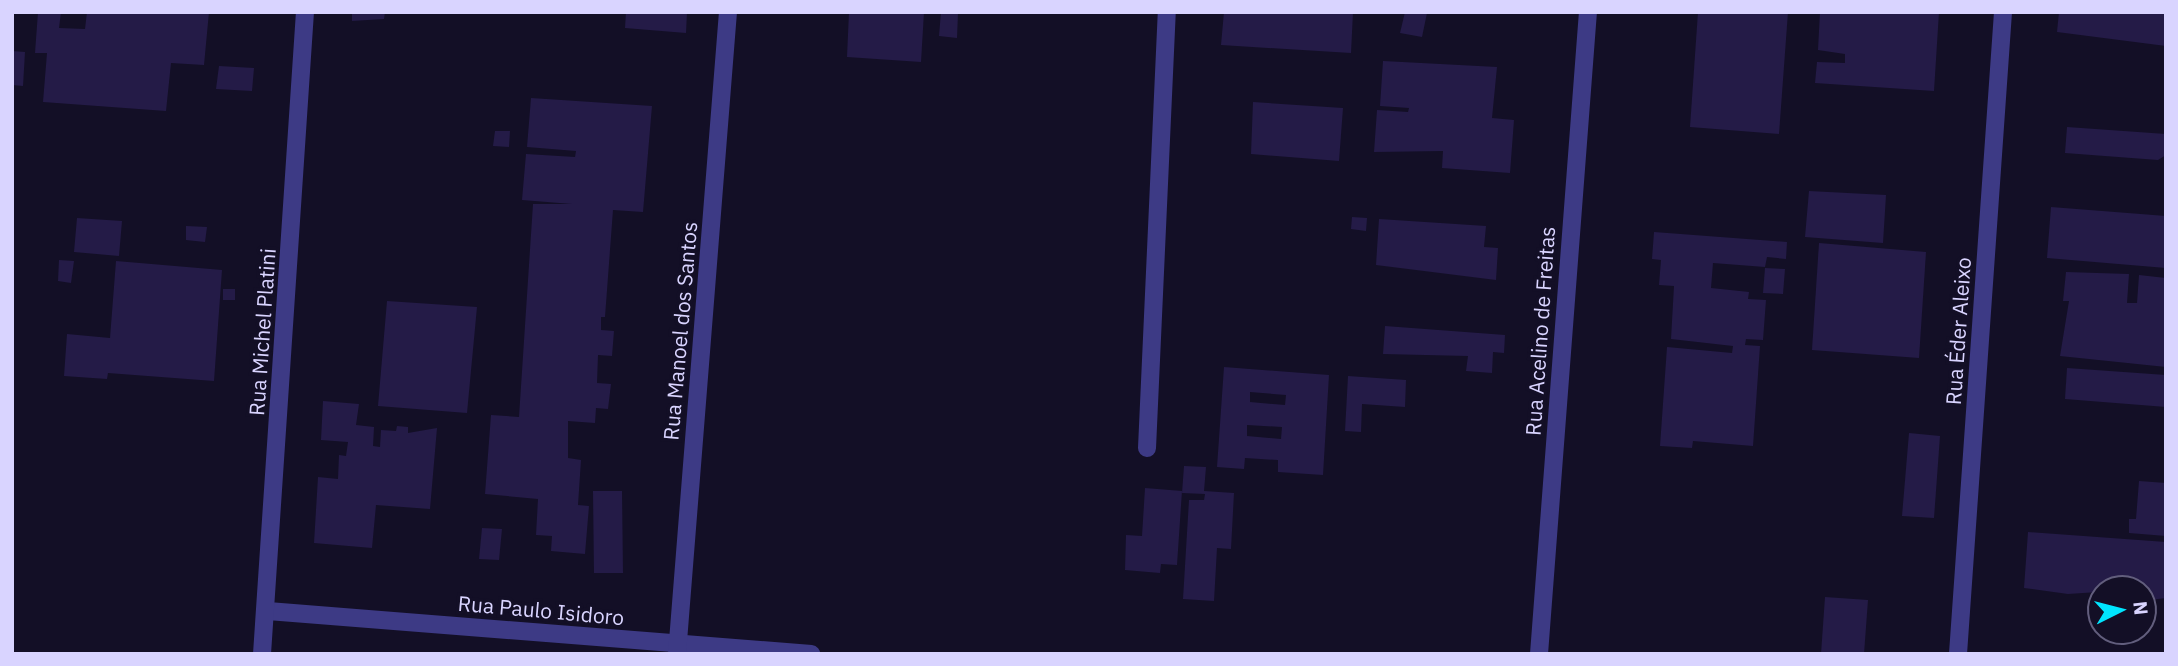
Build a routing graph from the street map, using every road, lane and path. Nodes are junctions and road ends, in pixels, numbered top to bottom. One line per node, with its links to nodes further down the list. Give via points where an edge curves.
1 (305, 12): 7 (street, Rua Michel Platini)
2 (728, 12): 8 (street, Rua Manoel dos Santos)
3 (1167, 12): 6 (street)
4 (1588, 12): 11 (street, Rua Acelino de Freitas)
5 (2003, 12): 12 (street, Rua Éder Aleixo)
6 (1147, 448)
7 (268, 611): 8 (street, Rua Paulo Isidoro); 9 (street, Rua Michel Platini)
8 (677, 649): 10 (street, Rua Paulo Isidoro)
9 (262, 654)
10 (811, 654)
11 (1539, 654)
12 (1958, 654)

